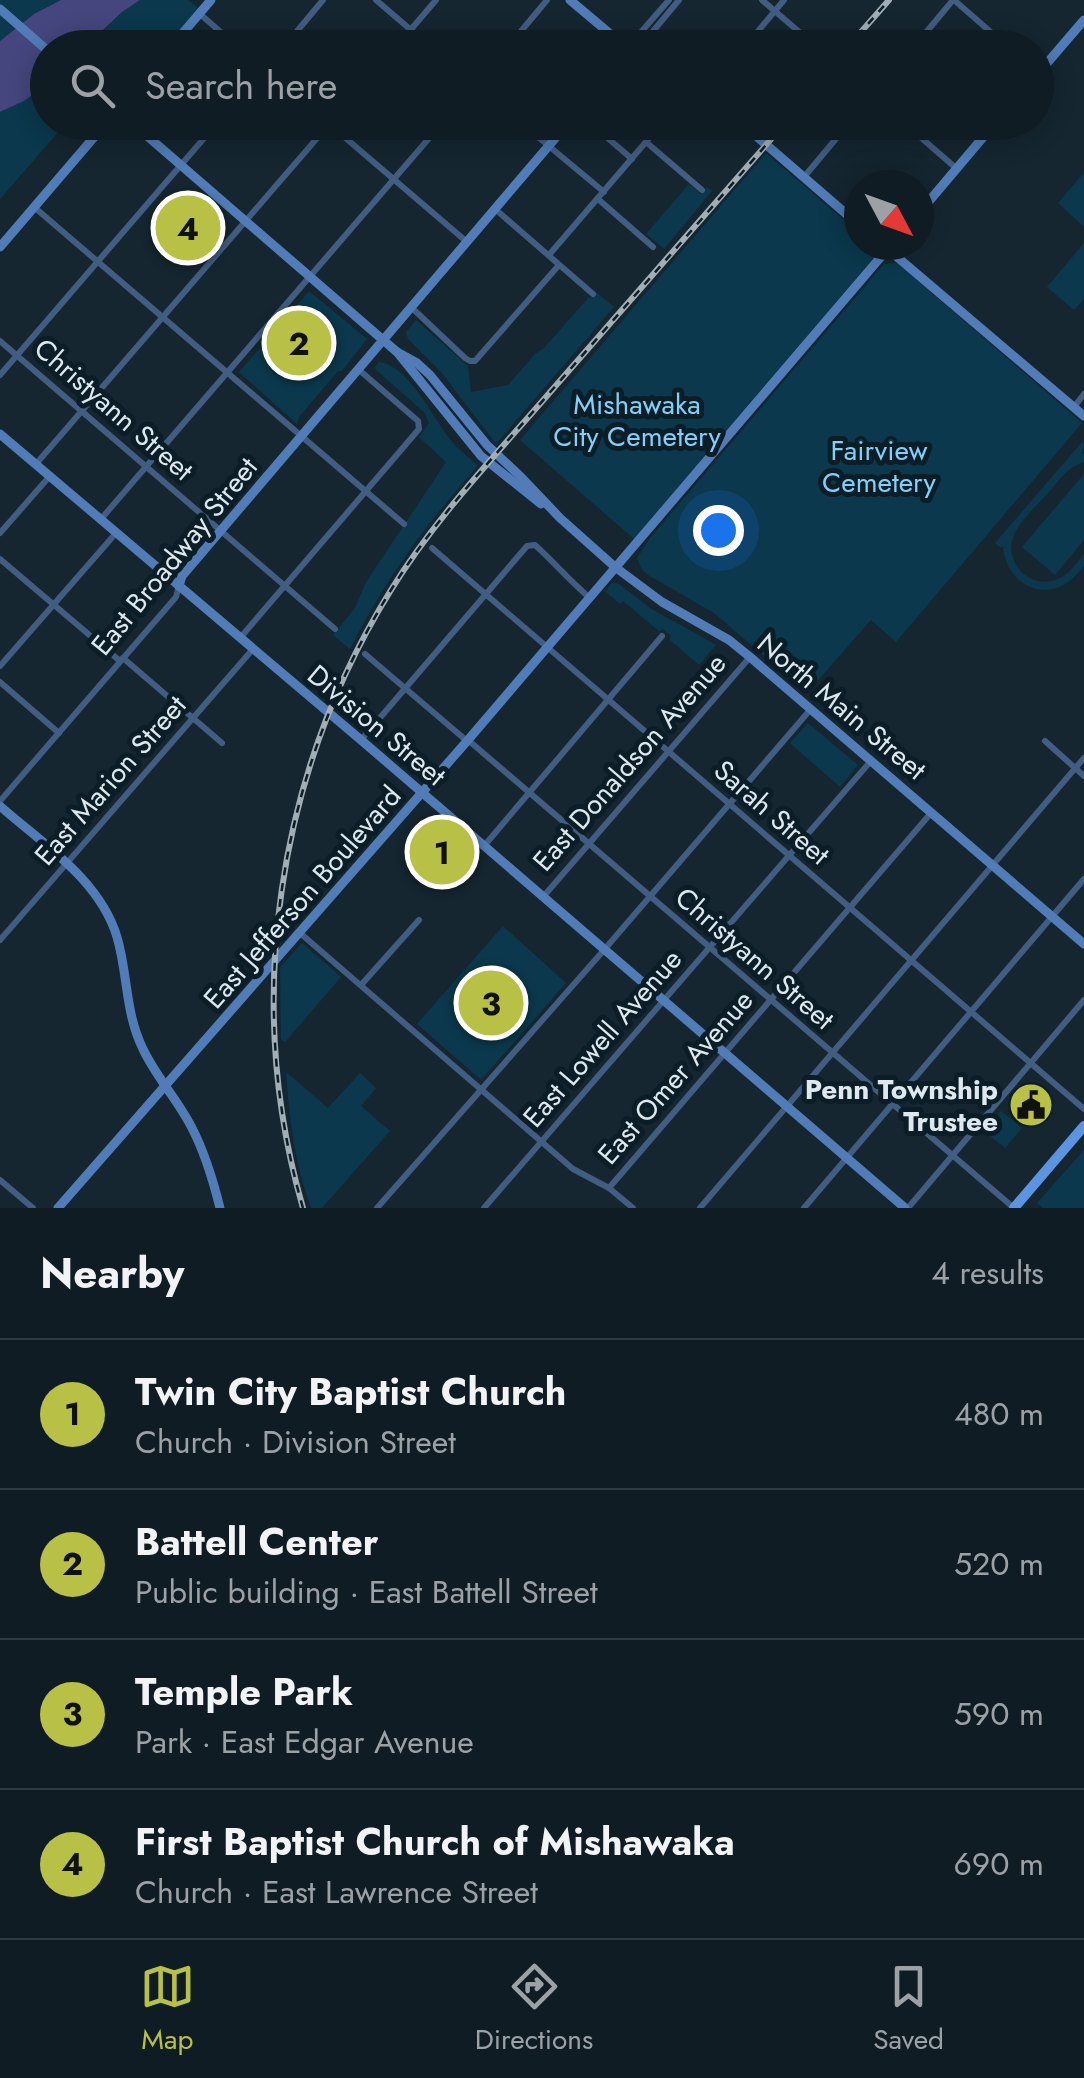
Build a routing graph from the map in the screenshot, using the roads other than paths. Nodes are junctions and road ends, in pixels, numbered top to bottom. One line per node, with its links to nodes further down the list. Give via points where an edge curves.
1 (212, 0): 14 (street)
2 (323, 0): 19 (street)
3 (376, 0): 16 (street)
4 (436, 0): 16 (street)
5 (548, 0): 20 (street)
6 (570, 0): 21 (street)
7 (669, 0): 22 (street)
8 (680, 0): 23 (street)
9 (762, 0): 13 (street)
10 (784, 0): 13 (street)
11 (954, 0): 26 (street); 27 (street)
12 (0, 9): 28 (street)
13 (775, 11): 24 (street); 25 (street)
14 (200, 14): 17 (street); 18 (street)
15 (1084, 20): 29 (street)
16 (410, 29)
17 (186, 30)
18 (218, 30)
19 (298, 30)
20 (522, 30)
21 (606, 30)
22 (643, 30)
23 (654, 30)
24 (759, 30)
25 (797, 30)
26 (929, 30)
27 (988, 30)
28 (30, 35)
29 (1054, 54)
30 (92, 140): 54 (street)
31 (151, 140): 46 (street, North Main Street)
32 (203, 140): 46 (street)
33 (315, 140): 57 (street)
34 (348, 140): 49 (street)
35 (428, 140): 49 (street)
36 (542, 140): 44 (street)
37 (554, 140): 44 (street, East Broadway Street)
38 (610, 140): 45 (street)
39 (760, 140): 48 (street)
40 (835, 140): 48 (street)
41 (924, 140): 47 (street)
42 (981, 140): 47 (street)
43 (646, 142): 45 (street); 50 (street)
44 (549, 146): 51 (street); 55 (street, East Broadway Street)
45 (632, 159): 51 (street)
46 (181, 166): 57 (street, North Main Street); 64 (street)
47 (957, 169): 52 (street)
48 (803, 178): 56 (street)
49 (394, 180): 58 (street); 66 (street)
50 (702, 190)
51 (604, 192): 53 (street)
52 (934, 196)
53 (598, 199): 60 (street); 61 (street)
54 (34, 207): 59 (street); 64 (street)
55 (495, 209): 58 (street, East Broadway Street); 61 (street)
56 (844, 212)
57 (246, 221): 66 (street, North Main Street); 69 (street)
58 (467, 242): 68 (street, East Broadway Street)
59 (0, 247)
60 (654, 247)
61 (549, 256): 65 (street)
62 (876, 260): 93 (street, East Jefferson Boulevard)
63 (904, 260): 77 (street)
64 (98, 262): 69 (street); 72 (street)
65 (559, 264): 67 (street); 68 (street, via 475,360)
66 (310, 277): 70 (street, North Main Street); 74 (street)
67 (593, 294)
68 (411, 307): 70 (street, East Broadway Street)
69 (162, 317): 74 (street); 78 (street)
70 (383, 340): 73 (street, East Broadway Street); 93 (street, North Main Street, via 418,363 486,445)
71 (0, 342): 72 (street, Christyann Street)
72 (16, 356): 75 (street); 78 (street, Christyann Street)
73 (358, 369): 81 (street, East Broadway Street); 85 (street, via 420,426)
74 (228, 372): 81 (street); 83 (street)
75 (0, 375)
76 (1084, 394): 77 (street)
77 (1074, 407): 79 (street)
78 (82, 411): 82 (street); 83 (street, Christyann Street)
79 (1084, 416)
80 (0, 434): 82 (street, Division Street)
81 (302, 436): 85 (street); 88 (street, East Broadway Street)
82 (35, 465): 84 (street, Division Street)
83 (146, 466): 86 (street); 88 (street, Christyann Street)
84 (49, 477): 86 (street, Division Street); 89 (street)
85 (366, 491): 87 (street); 95 (street)
86 (100, 520): 90 (street, Division Street)
87 (404, 524)
88 (220, 530): 94 (street, East Broadway Street); 95 (street, Christyann Street)
89 (0, 533)
90 (116, 533): 94 (street, Division Street); 98 (street)
91 (432, 548): 96 (street, Sarah Street)
92 (0, 559): 98 (street)
93 (616, 567): 97 (street, East Jefferson Boulevard); 105 (street, North Main Street)
94 (179, 586): 101 (street, Division Street); 106 (street, East Broadway Street)
95 (285, 586): 99 (street, Christyann Street); 101 (street)
96 (486, 594): 97 (street, via 530,544); 102 (street, Sarah Street); 109 (street)
97 (590, 598): 102 (street, East Jefferson Boulevard)
98 (53, 604): 106 (street); 107 (street)
99 (335, 628)
100 (662, 636): 110 (street)
101 (240, 638): 103 (street, Division Street)
102 (547, 648): 110 (street, Sarah Street); 115 (street, East Jefferson Boulevard)
103 (252, 649): 112 (street, East Marion Street); 114 (street, Division Street)
104 (365, 654): 109 (street, Christyann Street)
105 (750, 657): 111 (street, North Main Street); 118 (street, East Donaldson Avenue)
106 (122, 660): 112 (street); 113 (street, East Broadway Street)
107 (0, 666)
108 (0, 682): 113 (street)
109 (405, 688): 114 (street); 115 (street, Christyann Street)
110 (607, 700): 118 (street, Sarah Street); 123 (street)
111 (810, 710): 120 (street, North Main Street); 126 (street)
112 (193, 718): 117 (street); 131 (street, East Marion Street)
113 (59, 733): 125 (street, East Broadway Street)
114 (361, 740): 124 (street, Division Street)
115 (468, 741): 123 (street, Christyann Street); 124 (street, East Jefferson Boulevard)
116 (1045, 741): 121 (street)
117 (222, 744)
118 (668, 752): 126 (street, Sarah Street); 128 (street, East Donaldson Avenue)
119 (1084, 758): 121 (street)
120 (870, 762): 127 (street, North Main Street); 130 (street, East Lowell Avenue)
121 (1076, 768): 122 (street); 132 (street)
122 (1084, 776)
123 (528, 792): 128 (street, Christyann Street); 129 (street)
124 (422, 793): 129 (street, Division Street); 139 (street, East Jefferson Boulevard)
125 (0, 804): 131 (street)
126 (729, 804): 130 (street, Sarah Street); 134 (street)
127 (932, 812): 132 (street, North Main Street); 136 (street, East Omer Avenue)
128 (589, 844): 134 (street, Christyann Street); 135 (street, East Donaldson Avenue)
129 (484, 846): 135 (street, Division Street)
130 (788, 856): 136 (street, Sarah Street); 142 (street, East Lowell Avenue)
131 (67, 864): 140 (street, East Marion Street); 153 (street, via 109,917 133,1026)
132 (994, 865): 137 (street, North Main Street); 144 (street)
133 (1084, 879): 137 (street)
134 (650, 897): 142 (street, Christyann Street); 143 (street)
135 (543, 898): 143 (street, Division Street)
136 (850, 909): 144 (street, Sarah Street); 148 (street, East Omer Avenue)
137 (1052, 916): 141 (street, North Main Street); 149 (street)
138 (419, 920): 145 (street)
139 (300, 933): 145 (street); 153 (street, East Jefferson Boulevard)
140 (2, 935)
141 (1084, 944)
142 (710, 948): 147 (street, East Lowell Avenue); 148 (street, Christyann Street)
143 (604, 950): 147 (street, Division Street); 154 (street)
144 (912, 962): 149 (street, Sarah Street); 151 (street)
145 (361, 985): 154 (street)
146 (1084, 1000): 152 (street)
147 (664, 1001): 150 (street, Division Street); 159 (street, East Lowell Avenue)
148 (771, 1001): 150 (street, East Omer Avenue); 151 (street, Christyann Street)
149 (971, 1012): 152 (street, Sarah Street); 155 (street)
150 (726, 1054): 156 (street, Division Street); 163 (street, East Omer Avenue)
151 (833, 1054): 155 (street, Christyann Street); 156 (street)
152 (1030, 1063): 157 (street, Sarah Street); 160 (street)
153 (166, 1086): 165 (street, East Jefferson Boulevard); 166 (street, via 204,1153)
154 (481, 1089): 159 (street); 167 (street)
155 (892, 1105): 160 (street, Christyann Street); 161 (street)
156 (787, 1108): 161 (street, Division Street); 170 (street)
157 (1084, 1109)
158 (1084, 1126): 173 (main road)
159 (542, 1142): 163 (street); 168 (street, East Lowell Avenue)
160 (952, 1156): 172 (street); 173 (street, Christyann Street)
161 (847, 1159): 171 (street); 172 (street, Division Street)
162 (0, 1180): 164 (street)
163 (609, 1188): 169 (street)
164 (33, 1208)
165 (58, 1208)
166 (220, 1208)
167 (378, 1208)
168 (484, 1208)
169 (633, 1208)
170 (700, 1208)
171 (804, 1208)
172 (906, 1208)
173 (1014, 1208)

